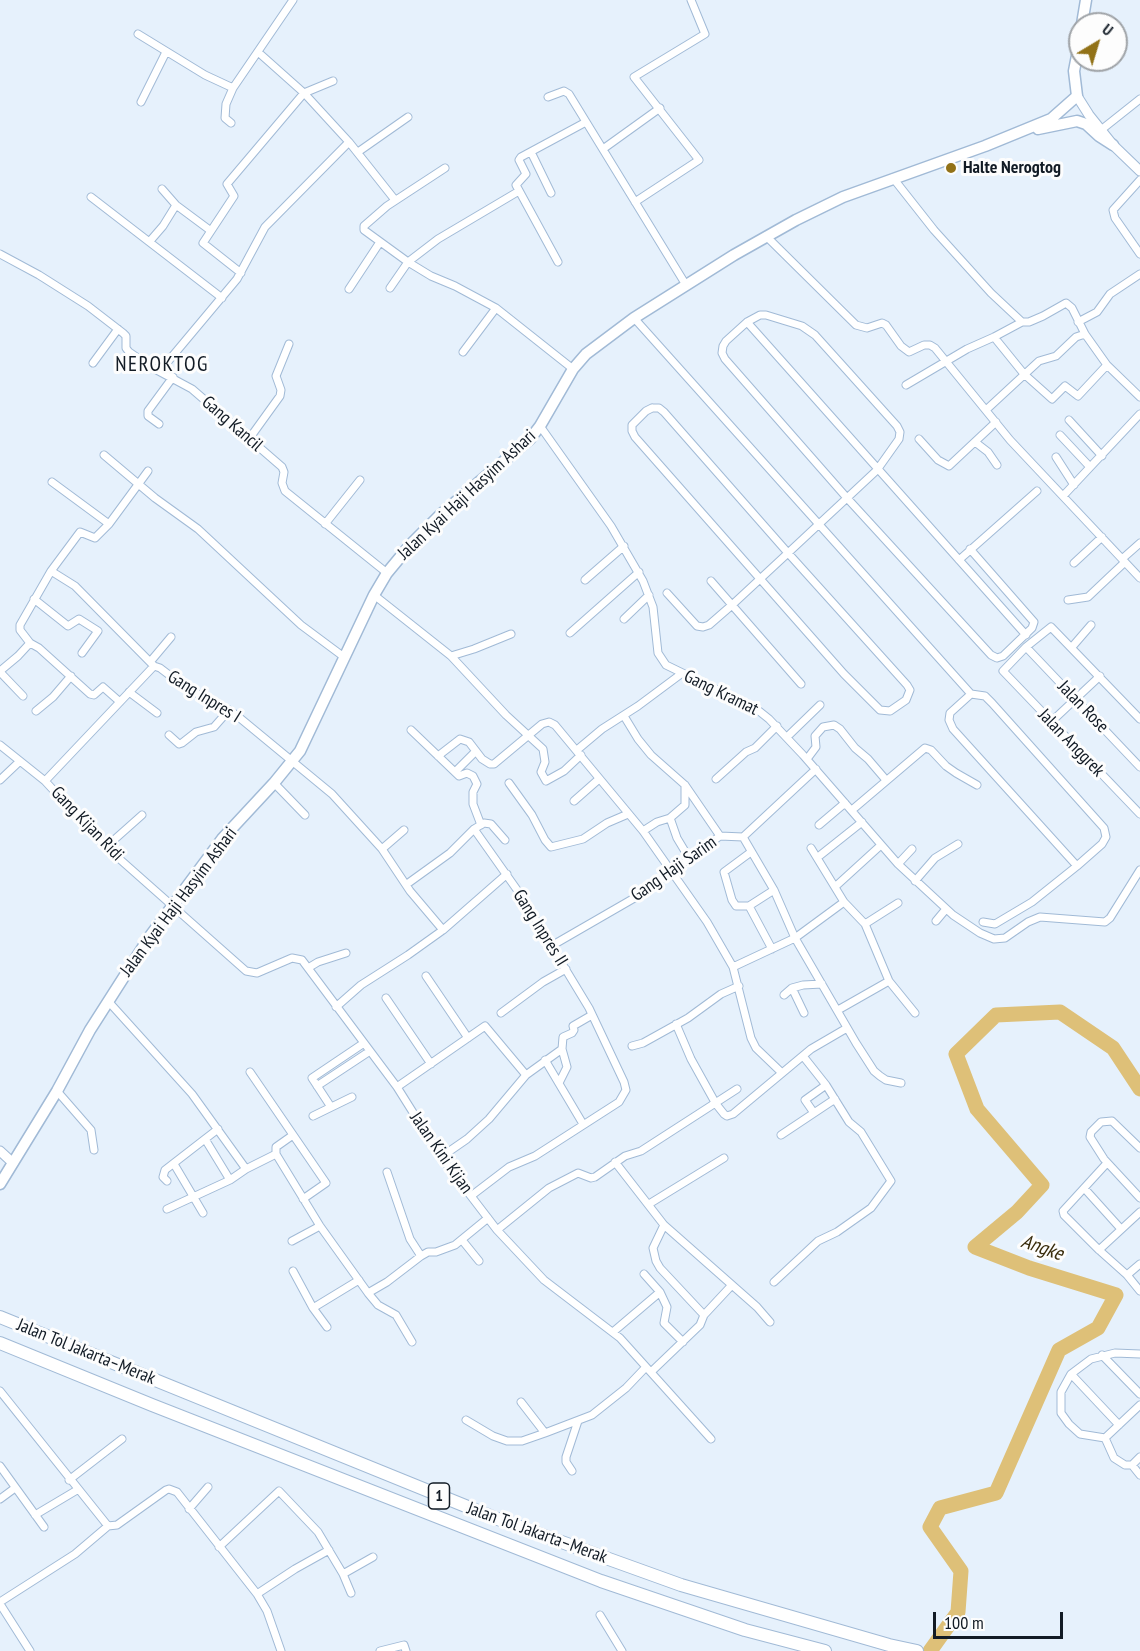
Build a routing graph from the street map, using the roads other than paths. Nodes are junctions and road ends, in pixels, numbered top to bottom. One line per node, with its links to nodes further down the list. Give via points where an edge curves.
1 (294, 0): 5 (street)
2 (691, 0): 14 (street, via 705,34 634,77)
3 (138, 34): 4 (street)
4 (166, 52): 8 (street); 13 (street)
5 (258, 52): 8 (street); 9 (street)
6 (1074, 72): 10 (main road)
7 (333, 81): 9 (street)
8 (233, 88): 17 (street, via 225,118)
9 (304, 93): 20 (street); 36 (street, via 226,184 234,196)
10 (1077, 96): 18 (main road, Jalan Kyai Haji Hasyim Ashari, via 1051,119); 19 (main road)
11 (548, 97): 16 (street, via 564,91 569,94)
12 (1140, 99): 19 (street)
13 (141, 102)
14 (660, 108): 22 (street); 34 (street, via 699,160)
15 (408, 117): 24 (street)
16 (586, 122): 22 (street); 23 (street)
17 (231, 123)
18 (1029, 129): 21 (main road, via 1077,121); 27 (main road, Jalan Kyai Haji Hasyim Ashari)
19 (1101, 130): 21 (main road)
20 (349, 142): 24 (street); 44 (street, via 265,227)
21 (1113, 144): 26 (main road)
22 (603, 149): 34 (street)
23 (531, 152): 30 (street, via 519,160 526,174 516,184); 31 (street)
24 (357, 153): 33 (street)
25 (445, 168): 33 (street)
26 (1140, 171)
27 (893, 178): 37 (main road, Jalan Kyai Haji Hasyim Ashari, via 843,197); 53 (street, via 934,230)
28 (1140, 180): 41 (street, via 1113,210)
29 (162, 189): 35 (street)
30 (519, 191): 42 (street, via 438,238); 43 (street)
31 (552, 193)
32 (91, 197): 38 (street)
33 (395, 200): 39 (street, via 364,228)
34 (635, 202): 46 (street)
35 (176, 205): 36 (street); 38 (street)
36 (211, 231): 44 (street, via 205,246)
37 (766, 236): 46 (main road, Jalan Kyai Haji Hasyim Ashari); 60 (street, via 856,325 867,328 882,323 905,350 913,352 930,345)
38 (150, 241): 49 (street)
39 (380, 242): 42 (street); 48 (street)
40 (0, 254): 55 (street, Gang Kancil)
41 (1140, 254)
42 (408, 262): 47 (street); 50 (street)
43 (558, 262)
44 (241, 273): 49 (street)
45 (1140, 274): 54 (street, via 1110,294 1097,312)
46 (686, 285): 51 (main road, Jalan Kyai Haji Hasyim Ashari)
47 (390, 288)
48 (349, 289)
49 (222, 298): 64 (street)
50 (496, 308): 59 (street); 63 (street)
51 (634, 318): 63 (main road, Jalan Kyai Haji Hasyim Ashari, via 599,342); 95 (street)
52 (747, 322): 84 (street); 84 (street, via 766,315 809,330 897,426 899,439); 92 (street, via 723,346 725,359)
53 (1022, 322): 54 (street, via 1066,303); 57 (street)
54 (1078, 322): 56 (street)
55 (118, 328): 61 (street); 64 (street, Gang Kancil, via 126,336 129,352)
56 (1085, 334): 62 (street); 65 (street)
57 (994, 337): 60 (street); 65 (street)
58 (289, 345): 76 (street, via 276,376 280,396)
59 (463, 352)
60 (945, 361): 67 (street); 69 (street)
61 (93, 363)
62 (1107, 364): 65 (street, via 1078,396 1065,386 1052,399); 68 (street)
63 (573, 369): 74 (main road, Jalan Kyai Haji Hasyim Ashari)
64 (160, 371): 66 (street, Gang Kancil)
65 (1024, 374): 69 (street)
66 (173, 377): 73 (street, via 148,411 148,416); 76 (street, Gang Kancil)
67 (906, 385)
68 (1140, 397)
69 (986, 410): 72 (street)
70 (1140, 414): 80 (street)
71 (1069, 420): 80 (street)
72 (996, 422): 78 (street); 91 (street)
73 (159, 424)
74 (540, 426): 98 (street, Gang Kramat); 106 (main road, Jalan Kyai Haji Hasyim Ashari, via 518,450 440,515)
75 (1060, 435): 83 (street)
76 (249, 439): 94 (street, Gang Kancil, via 282,467 285,491)
77 (919, 440): 78 (street, via 949,466)
78 (975, 442): 82 (street)
79 (104, 455): 88 (street)
80 (1102, 456): 83 (street)
81 (1056, 457): 89 (street)
82 (997, 465)
83 (1090, 467): 89 (street)
84 (877, 470): 92 (street); 101 (street)
85 (148, 471): 88 (street)
86 (360, 480): 94 (street)
87 (52, 482): 93 (street)
88 (138, 483): 93 (street); 128 (street, via 198,529 301,625)
89 (1074, 484): 91 (street)
90 (1037, 491): 99 (street)
91 (1063, 496): 96 (street)
92 (848, 498): 95 (street); 121 (street, via 991,655 1003,656)
93 (109, 524): 104 (street, via 95,538 80,532)
94 (325, 524): 106 (street, Gang Kancil)
95 (818, 525): 100 (street); 136 (street)
96 (1102, 537): 102 (street); 103 (street)
97 (1140, 543): 102 (street)
98 (624, 546): 105 (street, Gang Kramat); 109 (street)
99 (970, 549): 101 (street); 121 (street, via 1032,619 1034,625)
100 (788, 553): 107 (street); 107 (street, via 908,685 906,700 890,711 880,710); 107 (street, via 664,412 652,408 636,419 632,425 635,437)
101 (959, 560): 121 (street)
102 (1124, 560): 108 (street); 115 (street, via 1088,597)
103 (1074, 563)
104 (51, 571): 114 (street); 129 (street, via 75,586)
105 (639, 572): 113 (street, Gang Kramat); 119 (street)
106 (387, 573): 112 (main road, Jalan Kyai Haji Hasyim Ashari)
107 (760, 578): 116 (street)
108 (1140, 578)
109 (585, 580)
110 (711, 581): 116 (street)
111 (667, 593): 116 (street, via 697,626 709,625)
112 (374, 595): 127 (street); 128 (main road, Jalan Kyai Haji Hasyim Ashari)
113 (649, 595): 117 (street); 131 (street, Gang Kramat, via 658,653 666,665)
114 (34, 600): 123 (street, via 20,624); 126 (street, via 68,626 79,619 98,631)
115 (1068, 600)
116 (732, 605): 134 (street)
117 (624, 619)
118 (1091, 625): 125 (street)
119 (570, 633)
120 (511, 634): 127 (street)
121 (1026, 635)
122 (171, 637): 129 (street)
123 (30, 643): 130 (street); 132 (street)
124 (1026, 647): 125 (street, via 1051,627); 138 (street, Jalan Rose); 146 (street, Jalan Anggrek, via 1003,671)
125 (1072, 647): 133 (street)
126 (82, 653)
127 (451, 656): 150 (street)
128 (344, 657): 158 (main road, Jalan Kyai Haji Hasyim Ashari)
129 (152, 664): 135 (street, Gang Inpres I); 141 (street, Gang Inpres I)
130 (0, 672): 137 (street)
131 (681, 674): 144 (street); 147 (street, Gang Kramat, via 759,711)
132 (71, 676): 139 (street, via 92,695 103,687); 142 (street)
133 (1100, 676): 138 (street); 145 (street)
134 (801, 684)
135 (129, 692): 139 (street, Gang Inpres I); 143 (street)
136 (971, 694): 197 (street, via 951,713 948,720 953,729); 197 (street, via 985,696 992,703 1104,828 1106,837 1102,844)
137 (23, 696)
138 (1075, 699): 146 (street); 159 (street, Jalan Rose)
139 (120, 702): 166 (street, Gang Inpres I)
140 (820, 705): 151 (street)
141 (229, 710): 149 (street, via 214,727 196,732 182,743); 158 (street, Gang Inpres I)
142 (36, 711)
143 (157, 713)
144 (624, 716): 154 (street, via 602,729); 169 (street, via 651,755)
145 (1140, 719)
146 (1051, 722): 175 (street, Jalan Anggrek)
147 (777, 726): 151 (street, Gang Kramat); 163 (street)
148 (411, 730): 155 (street)
149 (170, 735)
150 (529, 735): 153 (street, via 494,764); 154 (street, via 549,722); 154 (street, via 543,749 545,762 541,772 546,781 564,771)
151 (787, 736): 156 (street, Gang Kramat)
152 (0, 745): 157 (street, Gang Kijan Ridi)
153 (476, 751): 155 (street, via 460,739); 161 (street)
154 (579, 753): 162 (street)
155 (438, 756): 161 (street)
156 (807, 759): 160 (street, Gang Kramat); 165 (street, via 816,747 815,736 823,727 834,724)
157 (20, 761): 164 (street); 166 (street, Gang Kijan Ridi)
158 (293, 761): 167 (main road, Jalan Kyai Haji Hasyim Ashari); 191 (street, via 332,794)
159 (1140, 767)
160 (816, 769): 172 (street, Gang Kramat); 185 (street, Gang Haji Sarim)
161 (455, 772): 181 (street, Gang Inpres II, via 459,776 473,776 477,784 472,792)
162 (599, 779): 171 (street); 174 (street)
163 (716, 779)
164 (0, 780)
165 (886, 780): 170 (street, via 928,748 946,766); 173 (street)
166 (45, 781): 189 (street, Gang Kijan Ridi)
167 (274, 783): 177 (street); 207 (main road, Jalan Kyai Haji Hasyim Ashari, via 222,839)
168 (509, 783): 174 (street, via 552,847 583,839)
169 (685, 784): 178 (street, via 685,804); 184 (street)
170 (977, 785)
171 (574, 801)
172 (845, 802): 173 (street, Gang Kramat); 180 (street)
173 (852, 810): 179 (street, Gang Kramat)
174 (628, 813): 183 (street)
175 (1140, 814)
176 (142, 815): 189 (street)
177 (305, 815)
178 (670, 818): 183 (street); 195 (street)
179 (862, 822): 188 (street, Gang Kramat); 194 (street)
180 (819, 825)
181 (477, 827): 186 (street, via 491,824); 200 (street, Gang Inpres II); 202 (street, via 450,853)
182 (404, 830): 191 (street)
183 (643, 831): 199 (street)
184 (720, 836): 185 (street, Gang Haji Sarim); 195 (street, Gang Haji Sarim)
185 (743, 837): 193 (street)
186 (505, 840)
187 (958, 844): 201 (street, via 935,858)
188 (881, 845): 196 (street, Gang Kramat); 203 (street)
189 (106, 847): 207 (street, Gang Kijan Ridi)
190 (811, 848): 194 (street)
191 (382, 849): 202 (street)
192 (912, 849): 196 (street)
193 (751, 852): 204 (street); 208 (street, via 723,874 736,906)
194 (818, 857): 203 (street)
195 (689, 858): 199 (street, Gang Haji Sarim)
196 (898, 864): 201 (street, Gang Kramat)
197 (1077, 866): 211 (street, via 1032,902 995,924)
198 (1140, 870): 209 (street, Gang Kramat, via 1105,922 1040,917 1005,938 994,939)
199 (673, 871): 215 (street, Gang Haji Sarim); 218 (street)
200 (507, 874): 213 (street); 215 (street, Gang Inpres II)
201 (915, 881): 209 (street, Gang Kramat)
202 (407, 884): 213 (street)
203 (836, 886): 205 (street)
204 (774, 890): 208 (street); 214 (street)
205 (844, 902): 212 (street); 214 (street)
206 (898, 903): 212 (street)
207 (173, 905): 219 (street, via 246,971 257,973 292,958 302,960); 228 (main road, Jalan Kyai Haji Hasyim Ashari)
208 (749, 906): 216 (street)
209 (946, 909): 210 (street)
210 (936, 921)
211 (983, 922)
212 (865, 924): 222 (street)
213 (443, 930): 229 (street)
214 (795, 938): 216 (street); 223 (street)
215 (553, 945): 220 (street, Gang Inpres II)
216 (772, 949): 218 (street)
217 (346, 953): 219 (street)
218 (733, 967): 224 (street)
219 (308, 968): 229 (street, Jalan Kini Kijan)
220 (566, 969): 231 (street); 234 (street, Gang Inpres II)
221 (426, 976): 237 (street)
222 (889, 981): 230 (street); 233 (street)
223 (822, 984): 225 (street); 230 (street)
224 (739, 986): 235 (street); 248 (street, via 751,1038)
225 (792, 988): 226 (street); 232 (street)
226 (784, 995)
227 (386, 998): 246 (street)
228 (108, 1001): 256 (main road, Jalan Kyai Haji Hasyim Ashari); 264 (street, via 192,1094)
229 (336, 1007): 238 (street, Jalan Kini Kijan)
230 (838, 1010): 236 (street)
231 (501, 1013)
232 (804, 1013)
233 (915, 1013)
234 (592, 1015): 240 (street, via 562,1037); 263 (street, Gang Inpres II, via 626,1090 619,1102)
235 (676, 1024): 239 (street); 259 (street)
236 (847, 1028): 243 (street); 251 (street, via 874,1071 886,1080)
237 (468, 1038): 246 (street); 249 (street, via 486,1026)
238 (364, 1043): 241 (street, Jalan Kini Kijan); 242 (street)
239 (632, 1046)
240 (562, 1049): 244 (street); 250 (street, via 567,1067)
241 (370, 1051): 245 (street); 254 (street, Jalan Kini Kijan)
242 (350, 1052): 245 (street); 253 (street, via 313,1076)
243 (803, 1056): 248 (street); 252 (street)
244 (545, 1060): 249 (street); 250 (street)
245 (355, 1061): 253 (street)
246 (431, 1064): 254 (street)
247 (250, 1072): 265 (street)
248 (782, 1073): 259 (street, via 733,1114 723,1114)
249 (526, 1076): 272 (street, via 489,1119)
250 (559, 1083): 263 (street)
251 (902, 1083)
252 (826, 1085): 258 (street); 261 (street, via 805,1100)
253 (317, 1086): 260 (street)
254 (397, 1087): 272 (street, Jalan Kini Kijan)
255 (737, 1089): 259 (street)
256 (57, 1091): 269 (street, via 90,1130); 275 (main road, Jalan Kyai Haji Hasyim Ashari)
257 (352, 1097): 260 (street)
258 (835, 1099): 261 (street); 307 (street, via 849,1122 861,1132 891,1181 890,1186 870,1208 818,1241)
259 (716, 1104): 274 (street)
260 (331, 1107): 262 (street)
261 (814, 1113): 266 (street)
262 (313, 1116)
263 (583, 1124): 284 (street, Gang Inpres II, via 535,1156 509,1167)
264 (218, 1129): 267 (street); 278 (street)
265 (293, 1135): 271 (street, via 276,1147); 287 (street, via 326,1183)
266 (781, 1135)
267 (205, 1139): 277 (street); 280 (street)
268 (1140, 1148): 276 (street, via 1112,1121 1101,1122 1090,1137)
269 (94, 1150)
270 (0, 1151): 275 (main road)
271 (276, 1154): 278 (street); 287 (street)
272 (441, 1157): 284 (street, Jalan Kini Kijan)
273 (724, 1158): 288 (street)
274 (615, 1162): 288 (street); 296 (street, via 595,1177 578,1173 549,1188)
275 (13, 1163): 282 (main road, Jalan Kyai Haji Hasyim Ashari)
276 (1107, 1163): 283 (street); 286 (street)
277 (174, 1164): 281 (street, via 165,1170 163,1177); 285 (street)
278 (246, 1168): 280 (street)
279 (387, 1172): 300 (street, via 410,1239)
280 (230, 1180): 285 (street)
281 (167, 1181)
282 (0, 1184)
283 (1084, 1188): 295 (street); 299 (street, via 1063,1211)
284 (471, 1196): 292 (street, Jalan Kini Kijan)
285 (193, 1197): 289 (street); 291 (street)
286 (1140, 1198)
287 (303, 1199): 294 (street)
288 (649, 1204): 293 (street)
289 (167, 1209)
290 (1140, 1212): 295 (street)
291 (203, 1213)
292 (488, 1218): 296 (street, Jalan Kini Kijan); 297 (street)
293 (664, 1225): 308 (street); 313 (street, via 653,1248 656,1261)
294 (320, 1226): 298 (street); 306 (street)
295 (1121, 1229): 299 (street)
296 (497, 1230): 317 (street, Jalan Kini Kijan, via 544,1280)
297 (462, 1240): 300 (street); 301 (street)
298 (292, 1241)
299 (1099, 1250): 305 (street)
300 (421, 1256): 311 (street)
301 (479, 1261)
302 (1140, 1264): 305 (street)
303 (293, 1271): 312 (street)
304 (644, 1274): 310 (street)
305 (1128, 1275): 309 (street)
306 (359, 1280): 311 (street); 312 (street)
307 (774, 1282)
308 (731, 1286): 313 (street); 315 (street)
309 (1140, 1291)
310 (660, 1292): 317 (street); 319 (street, via 667,1309 663,1321)
311 (368, 1293): 318 (street, via 383,1309 396,1315)
312 (313, 1308): 316 (street)
313 (704, 1315): 319 (street, via 700,1325)
314 (0, 1317): 364 (highway, Jalan Tol Jakarta–Merak / 1, via 495,1518 681,1585)
315 (770, 1322)
316 (327, 1327)
317 (613, 1332): 323 (street, Jalan Kini Kijan)
318 (412, 1342)
319 (682, 1342): 323 (street)
320 (0, 1343): 363 (highway, Jalan Tol Jakarta–Merak / 1, via 601,1581 745,1630)
321 (1140, 1354): 322 (street)
322 (1102, 1355): 324 (street); 326 (street)
323 (648, 1369): 330 (street, via 614,1399); 335 (street, Jalan Kini Kijan)
324 (1071, 1374): 331 (street); 333 (street, via 1061,1392 1061,1413 1080,1434)
325 (0, 1391): 341 (street)
326 (1140, 1394)
327 (521, 1402): 332 (street)
328 (1140, 1405): 331 (street)
329 (466, 1420): 332 (street, via 507,1441 522,1441)
330 (578, 1421): 332 (street); 339 (street, via 566,1457)
331 (1119, 1425): 333 (street)
332 (545, 1433)
333 (1105, 1438): 337 (street, via 1114,1458 1125,1466)
334 (122, 1439): 341 (street)
335 (711, 1439)
336 (1140, 1457): 337 (street)
337 (1132, 1465): 340 (street)
338 (0, 1466): 343 (street)
339 (572, 1471)
340 (1140, 1475)
341 (69, 1480): 344 (street)
342 (208, 1487): 346 (street)
343 (15, 1488): 345 (street); 347 (street)
344 (78, 1490): 347 (street); 348 (street)
345 (0, 1498)
346 (189, 1509): 348 (street, via 177,1492 170,1489 117,1525); 350 (street)
347 (35, 1515): 349 (street)
348 (108, 1526): 356 (street, via 75,1554)
349 (44, 1527)
350 (219, 1547): 351 (street, via 279,1491 305,1516); 355 (street)
351 (329, 1550): 353 (street); 355 (street)
352 (373, 1557): 353 (street)
353 (343, 1574): 354 (street)
354 (351, 1593)
355 (257, 1594): 360 (street)
356 (0, 1603): 359 (street)
357 (600, 1615): 362 (street)
358 (405, 1648): 361 (street)
359 (30, 1651)
360 (281, 1651)
361 (380, 1651)
362 (622, 1651)
363 (825, 1651)
364 (916, 1651)

